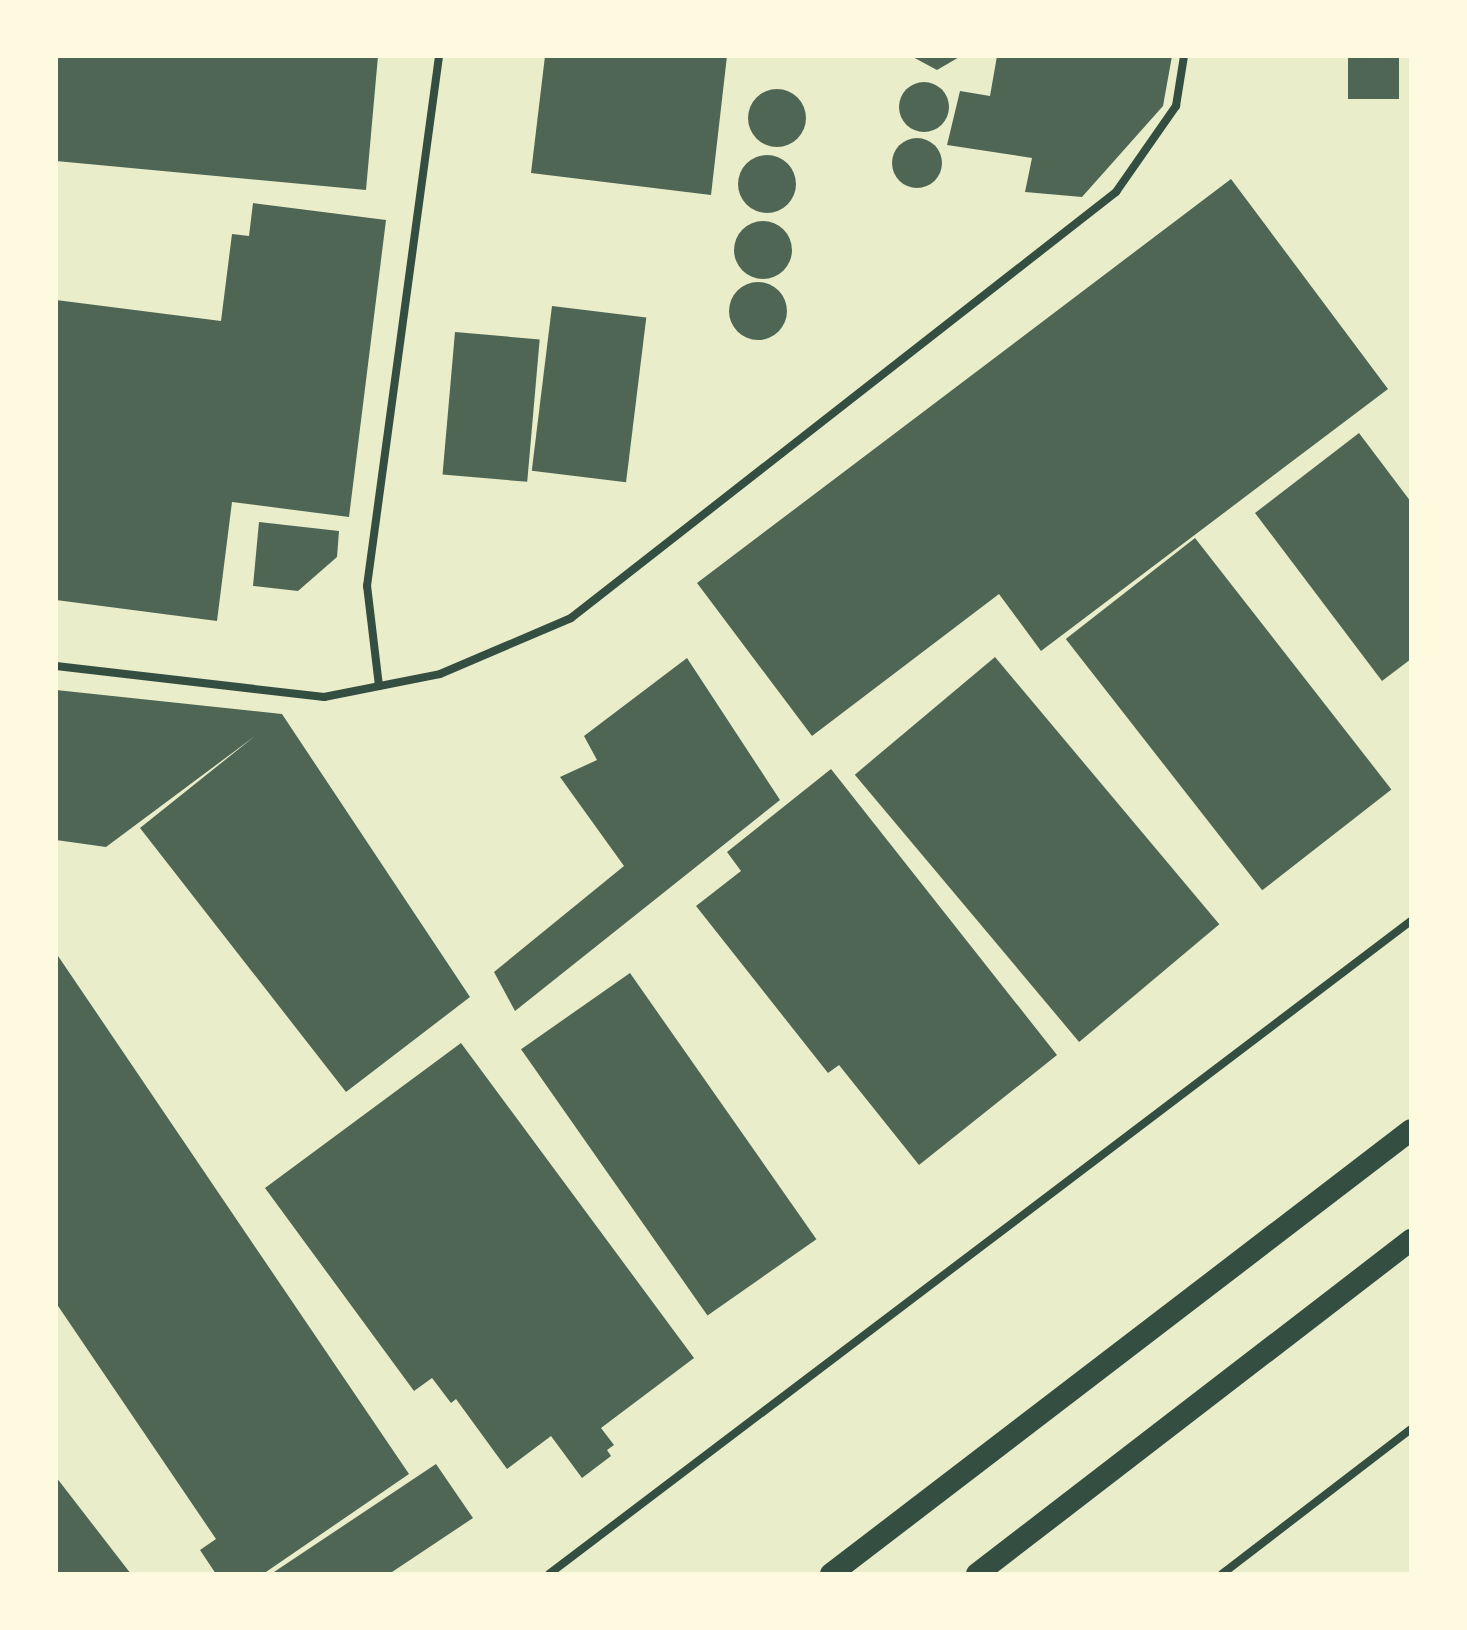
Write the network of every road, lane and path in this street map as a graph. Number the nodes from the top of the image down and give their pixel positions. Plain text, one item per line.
1 (439, 56) edge
2 (1184, 56) edge
3 (56, 666) edge
4 (379, 686) junction
5 (1411, 921) edge
6 (1411, 1130) edge
7 (1411, 1240) edge
8 (1411, 1429) edge
9 (549, 1574) edge
10 (831, 1574) edge
11 (977, 1574) edge
12 (1222, 1574) edge

1 - 4 street
2 - 4 street
3 - 4 street
5 - 9 street
6 - 10 highway
7 - 11 highway
8 - 12 street

